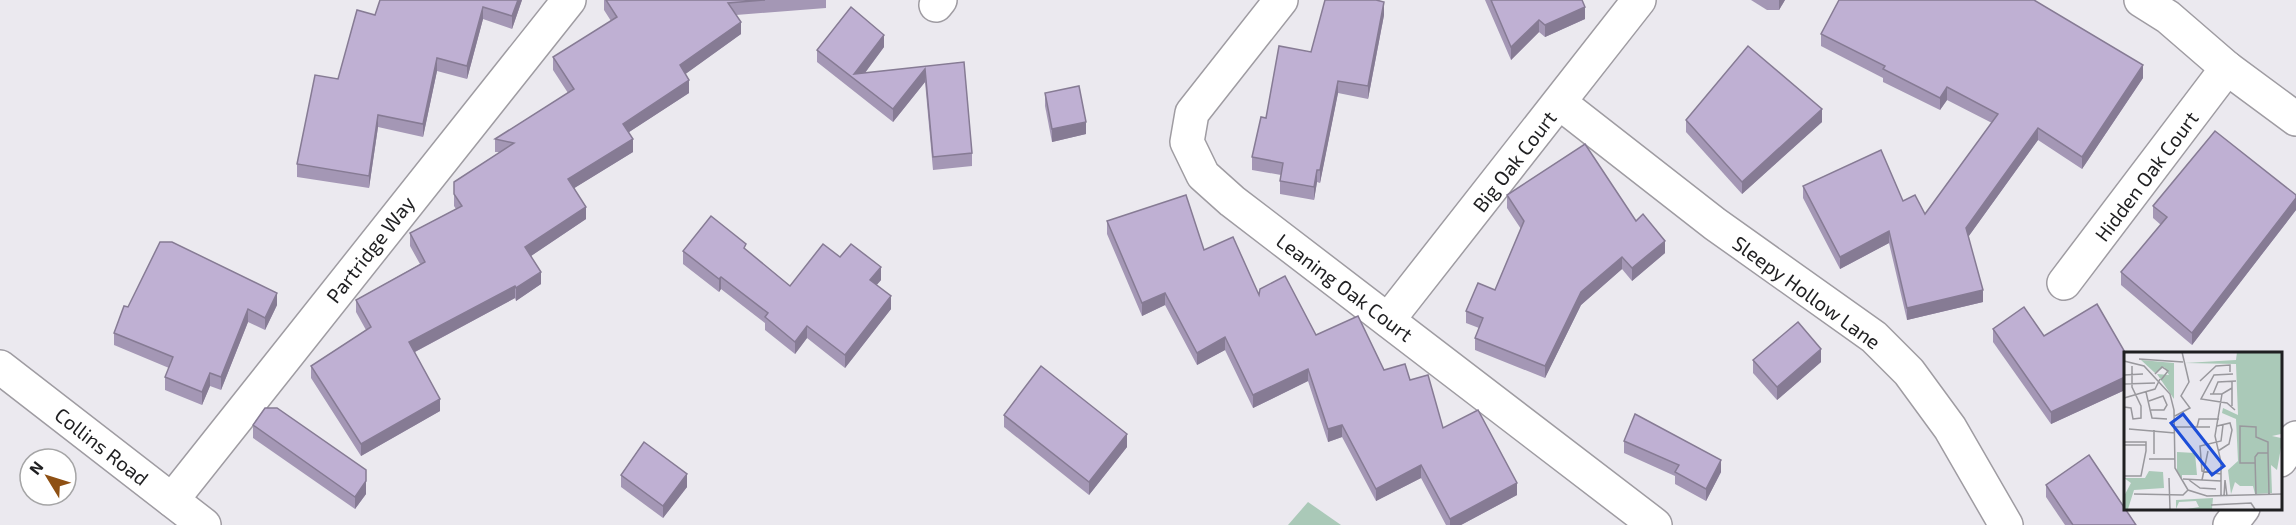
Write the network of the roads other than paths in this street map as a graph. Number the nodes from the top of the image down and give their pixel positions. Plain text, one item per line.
1 (569, 0) edge
2 (1281, 0) edge
3 (1639, 0) edge
4 (2141, 0) edge
5 (2227, 68) junction
6 (1560, 103) junction
7 (2296, 119) edge
8 (2064, 283) dead end
9 (1388, 320) junction
10 (0, 368) edge
11 (2296, 438) edge
12 (2281, 459) edge
13 (172, 500) junction
14 (2241, 510) edge
15 (204, 525) edge
16 (1655, 525) edge
17 (2006, 525) edge
18 (2230, 525) edge

1 - 13 street, Partridge Way
2 - 9 street, Leaning Oak Court
3 - 6 street, Big Oak Court
4 - 5 street
5 - 7 street
5 - 8 street, Hidden Oak Court
6 - 9 street, Big Oak Court
6 - 17 street, Sleepy Hollow Lane
9 - 16 street, Leaning Oak Court
10 - 13 street, Collins Road
11 - 12 street
13 - 15 street, Collins Road
14 - 18 street

